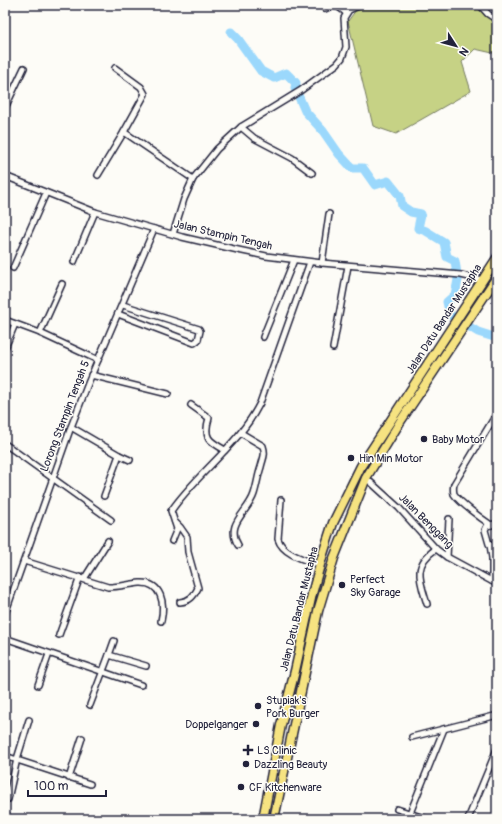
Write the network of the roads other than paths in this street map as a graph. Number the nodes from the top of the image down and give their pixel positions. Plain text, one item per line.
1 (361, 5) edge
2 (480, 5) edge
3 (325, 9) dead end
4 (346, 14) junction
5 (497, 20) edge
6 (24, 68) dead end
7 (115, 68) dead end
8 (5, 108) edge
9 (241, 127) junction
10 (124, 132) junction
11 (312, 173) dead end
12 (98, 175) dead end
13 (5, 176) edge
14 (193, 179) junction
15 (46, 193) junction
16 (95, 212) junction
17 (329, 214) dead end
18 (154, 229) junction
19 (173, 234) junction
20 (497, 258) edge
21 (294, 260) junction
22 (74, 262) dead end
23 (310, 262) junction
24 (322, 263) junction
25 (348, 266) junction
26 (14, 268) dead end
27 (497, 277) edge
28 (482, 280) junction
29 (62, 284) dead end
30 (497, 288) edge
31 (483, 298) junction
32 (122, 305) junction
33 (118, 314) junction
34 (5, 320) edge
35 (15, 324) junction
36 (40, 334) junction
37 (263, 337) dead end
38 (5, 348) edge
39 (333, 348) dead end
40 (98, 360) junction
41 (91, 375) junction
42 (168, 394) dead end
43 (191, 405) dead end
44 (497, 414) edge
45 (71, 427) junction
46 (241, 433) junction
47 (5, 444) edge
48 (225, 450) junction
49 (119, 455) junction
50 (130, 460) dead end
51 (366, 478) junction
52 (52, 479) junction
53 (104, 496) dead end
54 (281, 500) dead end
55 (479, 518) junction
56 (449, 519) dead end
57 (111, 520) dead end
58 (173, 520) junction
59 (495, 525) edge
60 (485, 530) junction
61 (172, 541) dead end
62 (108, 542) dead end
63 (238, 545) dead end
64 (494, 545) edge
65 (436, 549) junction
66 (447, 557) junction
67 (24, 561) junction
68 (320, 565) junction
69 (82, 578) junction
70 (492, 581) junction
71 (497, 584) edge
72 (180, 602) dead end
73 (427, 604) dead end
74 (5, 614) edge
75 (161, 620) dead end
76 (59, 635) dead end
77 (5, 638) edge
78 (114, 641) dead end
79 (49, 654) junction
80 (109, 655) junction
81 (146, 666) dead end
82 (102, 672) junction
83 (38, 685) dead end
84 (140, 685) dead end
85 (90, 705) dead end
86 (497, 717) edge
87 (28, 720) dead end
88 (444, 729) junction
89 (412, 737) dead end
90 (82, 738) dead end
91 (497, 749) edge
92 (5, 756) edge
93 (17, 759) junction
94 (69, 778) junction
95 (90, 784) dead end
96 (8, 799) dead end
97 (397, 809) dead end
98 (410, 813) junction
99 (263, 819) edge
100 (274, 819) edge
101 (427, 819) edge
102 (468, 819) edge

1 - 4 street
2 - 5 street
3 - 4 street
4 - 9 street
6 - 8 street
7 - 10 street
9 - 11 street
9 - 14 street
10 - 12 street
10 - 14 street
13 - 15 street, Jalan Stampin Tengah
14 - 19 street
15 - 16 street, Jalan Stampin Tengah
15 - 26 street
16 - 18 street, Jalan Stampin Tengah
16 - 22 street
17 - 24 street
18 - 19 street, Jalan Stampin Tengah
18 - 32 street, Lorong Stampin Tengah 5
19 - 21 street, Jalan Stampin Tengah
20 - 28 highway, Jalan Datu Bandar Mustapha
21 - 23 street, Jalan Stampin Tengah
21 - 37 street
23 - 24 street, Jalan Stampin Tengah
23 - 46 street
24 - 25 street, Jalan Stampin Tengah
25 - 28 street, Jalan Stampin Tengah
25 - 39 street
27 - 31 highway, Jalan Datu Bandar Mustapha
28 - 68 highway, Jalan Datu Bandar Mustapha
29 - 36 street
30 - 31 highway
31 - 51 highway, Jalan Datu Bandar Mustapha
32 - 33 street, Lorong Stampin Tengah 5
32 - 33 street
33 - 40 street, Lorong Stampin Tengah 5
34 - 35 street
35 - 36 street
35 - 38 street
36 - 40 street
40 - 41 street, Lorong Stampin Tengah 5
41 - 42 street
41 - 45 street, Lorong Stampin Tengah 5
43 - 48 street
44 - 55 street
45 - 49 street
45 - 52 street, Lorong Stampin Tengah 5
46 - 48 street
46 - 63 street
47 - 52 street
48 - 58 street
49 - 50 street
49 - 53 street
51 - 65 street, Jalan Benggang
51 - 100 highway, Jalan Datu Bandar Mustapha
52 - 57 street
52 - 67 street, Lorong Stampin Tengah 5
54 - 68 street
55 - 59 street
55 - 60 street
56 - 66 street
58 - 61 street
58 - 72 street
59 - 60 street
60 - 64 street
62 - 69 street
64 - 70 street
65 - 66 street, Jalan Benggang
65 - 73 street
66 - 70 street, Jalan Benggang
67 - 69 street
67 - 74 street, Lorong Stampin Tengah 5
68 - 99 highway, Jalan Datu Bandar Mustapha
69 - 75 street
69 - 76 street
70 - 71 street, Jalan Benggang
77 - 79 street
78 - 80 street
79 - 82 street
79 - 83 street
80 - 81 street
80 - 82 street
82 - 84 street
82 - 85 street
86 - 88 street
87 - 93 street
88 - 89 street
88 - 98 street
90 - 94 street
91 - 102 street
92 - 93 street
93 - 94 street
93 - 96 street
94 - 95 street
97 - 98 street
98 - 101 street

